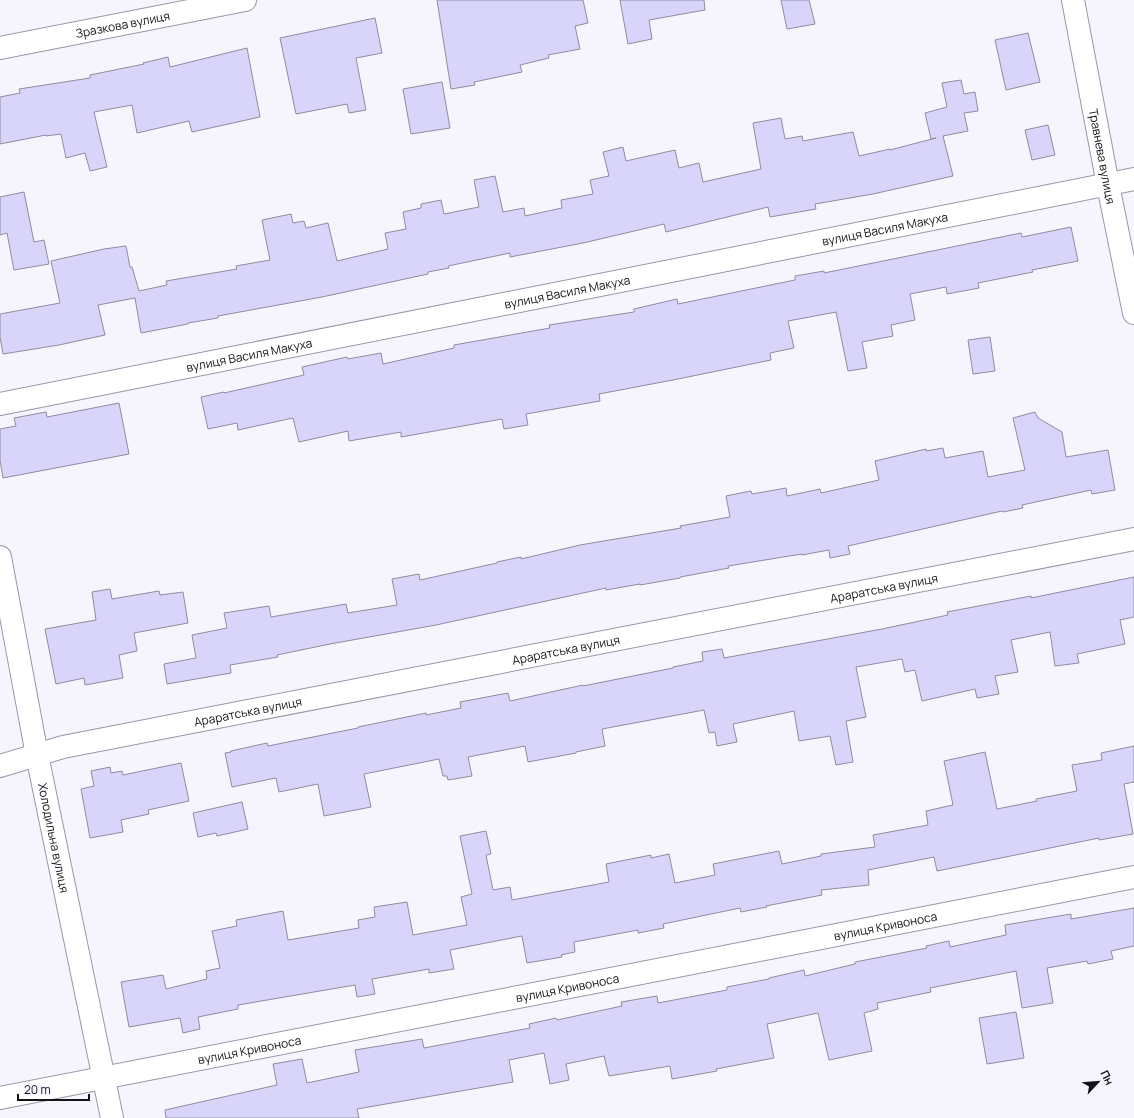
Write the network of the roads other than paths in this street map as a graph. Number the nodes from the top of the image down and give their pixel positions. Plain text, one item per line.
1 (244, 0) edge
2 (1073, 0) edge
3 (0, 48) edge
4 (1134, 179) edge
5 (1108, 185) junction
6 (1134, 313) edge
7 (0, 404) edge
8 (1134, 539) edge
9 (0, 557) edge
10 (37, 755) junction
11 (0, 766) edge
12 (1134, 877) edge
13 (104, 1078) junction
14 (0, 1098) edge
15 (112, 1118) edge

1 - 3 street, Зразкова вулиця
2 - 5 street, Травнева вулиця
4 - 5 street, вулиця Василя Макуха
5 - 6 street, Травнева вулиця
5 - 7 street, вулиця Василя Макуха
8 - 10 street, Араратська вулиця
9 - 10 street, Холодильна вулиця
10 - 11 street, Араратська вулиця
10 - 13 street, Холодильна вулиця
12 - 13 street, вулиця Кривоноса
13 - 14 street, вулиця Кривоноса
13 - 15 street, Холодильна вулиця

